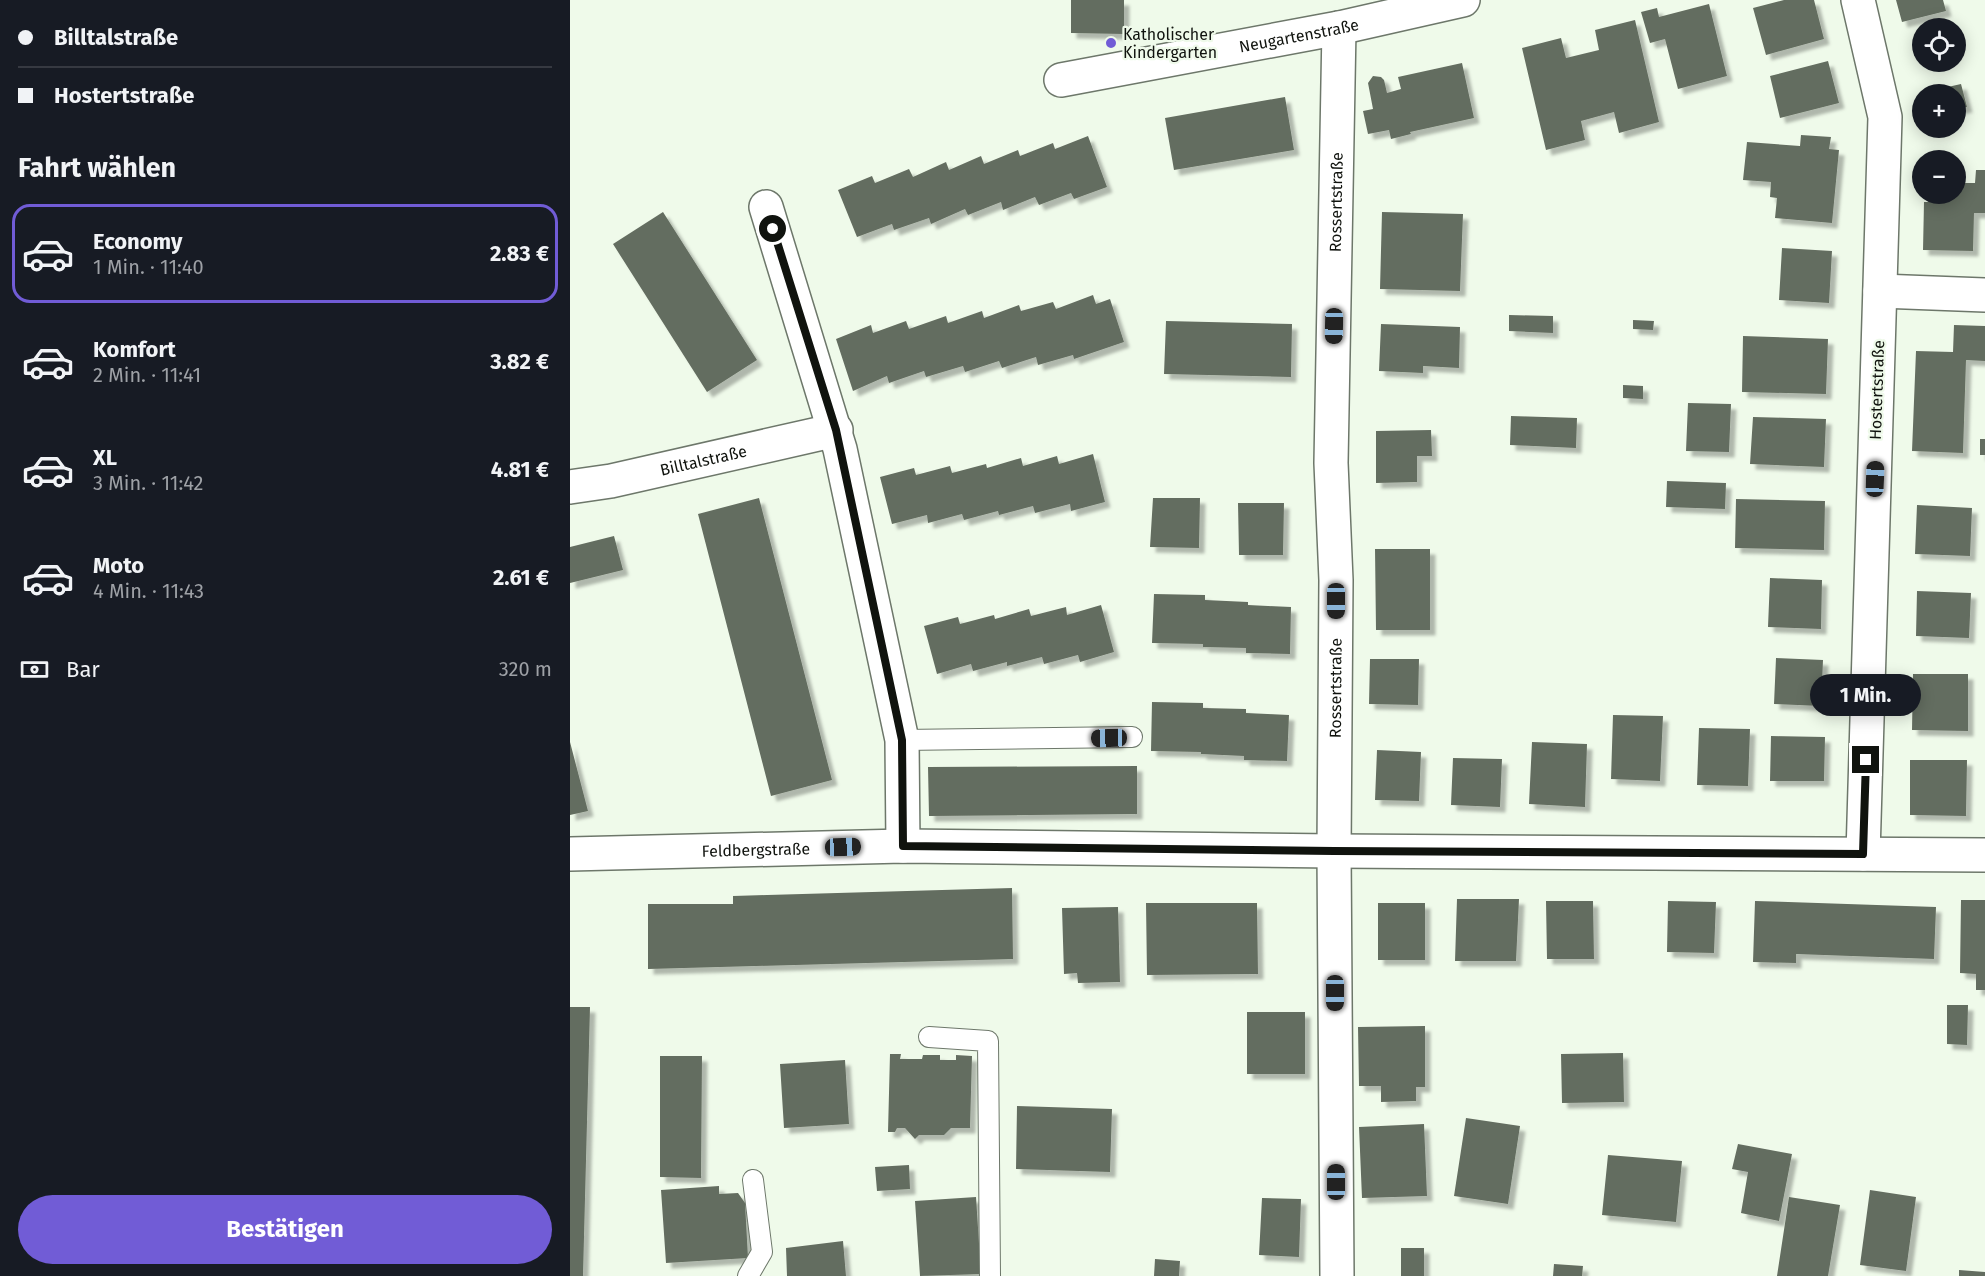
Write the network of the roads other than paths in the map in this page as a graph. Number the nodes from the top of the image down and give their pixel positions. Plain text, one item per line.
1 (1463, 0) edge
2 (1858, 0) edge
3 (1340, 28) junction
4 (1061, 80) dead end
5 (766, 207) dead end
6 (1880, 291) junction
7 (1985, 295) edge
8 (836, 430) junction
9 (570, 487) edge
10 (1132, 738) dead end
11 (902, 740) junction
12 (903, 846) junction
13 (1334, 851) junction
14 (570, 854) edge
15 (1863, 854) junction
16 (1985, 855) edge
17 (929, 1037) dead end
18 (753, 1180) dead end
19 (748, 1276) edge
20 (990, 1276) edge
21 (1337, 1276) edge

1 - 3 street, Neugartenstraße
2 - 6 street, Hostertstraße
3 - 4 street, Neugartenstraße
3 - 13 street, Rossertstraße
5 - 8 street
6 - 7 street
6 - 15 street, Hostertstraße
8 - 9 street, Billtalstraße
8 - 11 street
10 - 11 lane
11 - 12 street
12 - 13 street, Feldbergstraße
12 - 14 street, Feldbergstraße
13 - 15 street, Feldbergstraße
13 - 21 street, Rossertstraße
15 - 16 street, Feldbergstraße
17 - 20 lane
18 - 19 lane

